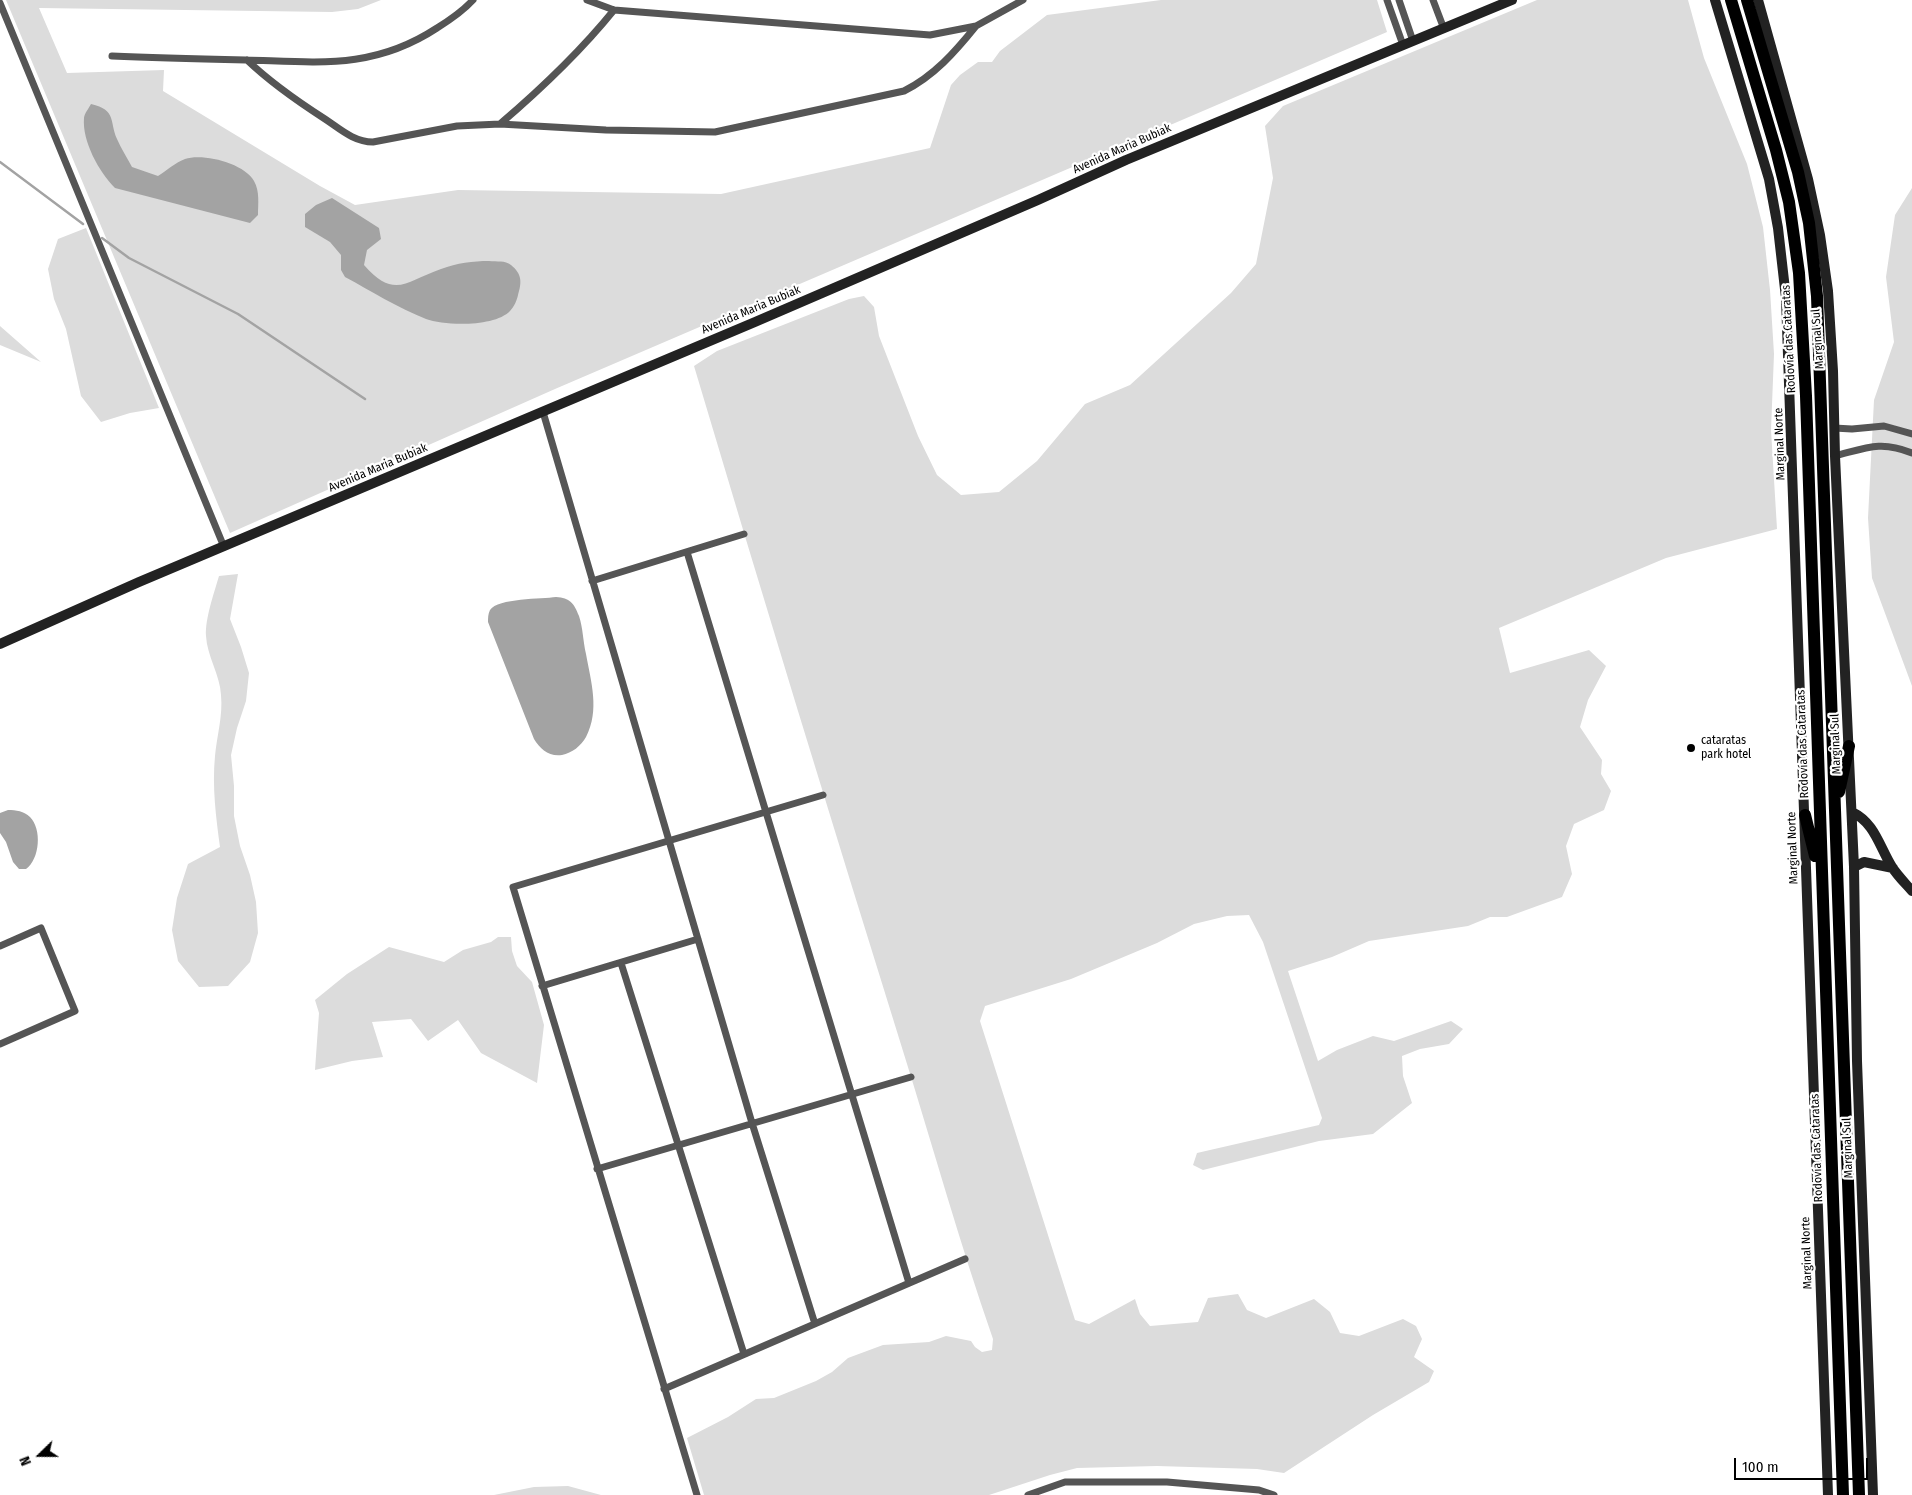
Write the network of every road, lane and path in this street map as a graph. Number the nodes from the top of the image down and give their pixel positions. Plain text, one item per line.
1 (473, 0) edge
2 (587, 0) edge
3 (1023, 0) edge
4 (1387, 0) edge
5 (1399, 0) edge
6 (1433, 0) edge
7 (1512, 0) edge
8 (1715, 0) edge
9 (1731, 0) edge
10 (1747, 0) edge
11 (1758, 0) edge
12 (0, 3) edge
13 (614, 10) junction
14 (976, 26) junction
15 (1444, 29) junction
16 (1408, 43) junction
17 (112, 56) dead end
18 (247, 60) junction
19 (500, 124) junction
20 (1829, 314) junction
21 (1787, 315) junction
22 (1833, 374) junction
23 (1790, 375) junction
24 (543, 412) junction
25 (1834, 428) junction
26 (1912, 434) edge
27 (1912, 454) edge
28 (1835, 456) junction
29 (744, 534) dead end
30 (224, 547) junction
31 (686, 552) junction
32 (592, 581) junction
33 (0, 644) edge
34 (1849, 746) junction
35 (823, 795) dead end
36 (766, 812) junction
37 (1835, 812) junction
38 (1852, 812) junction
39 (1805, 815) junction
40 (669, 841) junction
41 (1854, 866) junction
42 (1892, 868) junction
43 (1822, 880) junction
44 (1912, 891) edge
45 (698, 939) junction
46 (0, 946) edge
47 (621, 963) junction
48 (542, 986) junction
49 (0, 1044) edge
50 (911, 1077) dead end
51 (851, 1094) junction
52 (752, 1123) junction
53 (678, 1145) junction
54 (597, 1168) junction
55 (965, 1259) dead end
56 (909, 1283) junction
57 (815, 1324) junction
58 (744, 1354) junction
59 (664, 1389) junction
60 (697, 1495) edge
61 (1028, 1495) edge
62 (1274, 1495) edge
63 (1828, 1495) edge
64 (1843, 1495) edge
65 (1859, 1495) edge
66 (1873, 1495) edge

1 - 18 street
2 - 13 street
3 - 14 street
4 - 16 street
5 - 16 street
6 - 15 street
7 - 15 street, Avenida Maria Bubiak
8 - 21 street, Marginal Norte
9 - 43 highway, Rodovía das Cataratas
10 - 37 highway
11 - 20 street, Marginal Sul
12 - 30 street
13 - 14 street
13 - 19 street
14 - 19 street
15 - 16 street, Avenida Maria Bubiak
16 - 24 street, Avenida Maria Bubiak
17 - 18 street
18 - 19 street
20 - 21 street
20 - 22 street, Marginal Sul
21 - 23 street, Marginal Norte
22 - 23 street
22 - 25 street, Marginal Sul
23 - 39 street, Marginal Norte
24 - 30 street, Avenida Maria Bubiak
24 - 32 street
25 - 26 street
25 - 28 street, Marginal Sul
27 - 28 street
28 - 34 street, Marginal Sul
29 - 31 street
30 - 33 street, Avenida Maria Bubiak
31 - 32 street
31 - 36 street
32 - 40 street
34 - 37 highway
34 - 38 street, Marginal Sul
35 - 36 street
36 - 40 street
36 - 51 street
37 - 65 highway
38 - 41 street, Marginal Sul
38 - 42 street
39 - 43 highway
39 - 63 street, Marginal Norte
40 - 45 street
40 - 48 street
41 - 42 street
41 - 66 street, Marginal Sul
42 - 44 street
43 - 64 highway, Rodovía das Cataratas
45 - 47 street
45 - 52 street
46 - 49 street
47 - 48 street
47 - 53 street
48 - 54 street
50 - 51 street
51 - 52 street
51 - 56 street
52 - 53 street
52 - 57 street
53 - 54 street
53 - 58 street
54 - 59 street
55 - 56 street
56 - 57 street
57 - 58 street
58 - 59 street
59 - 60 street
61 - 62 street

